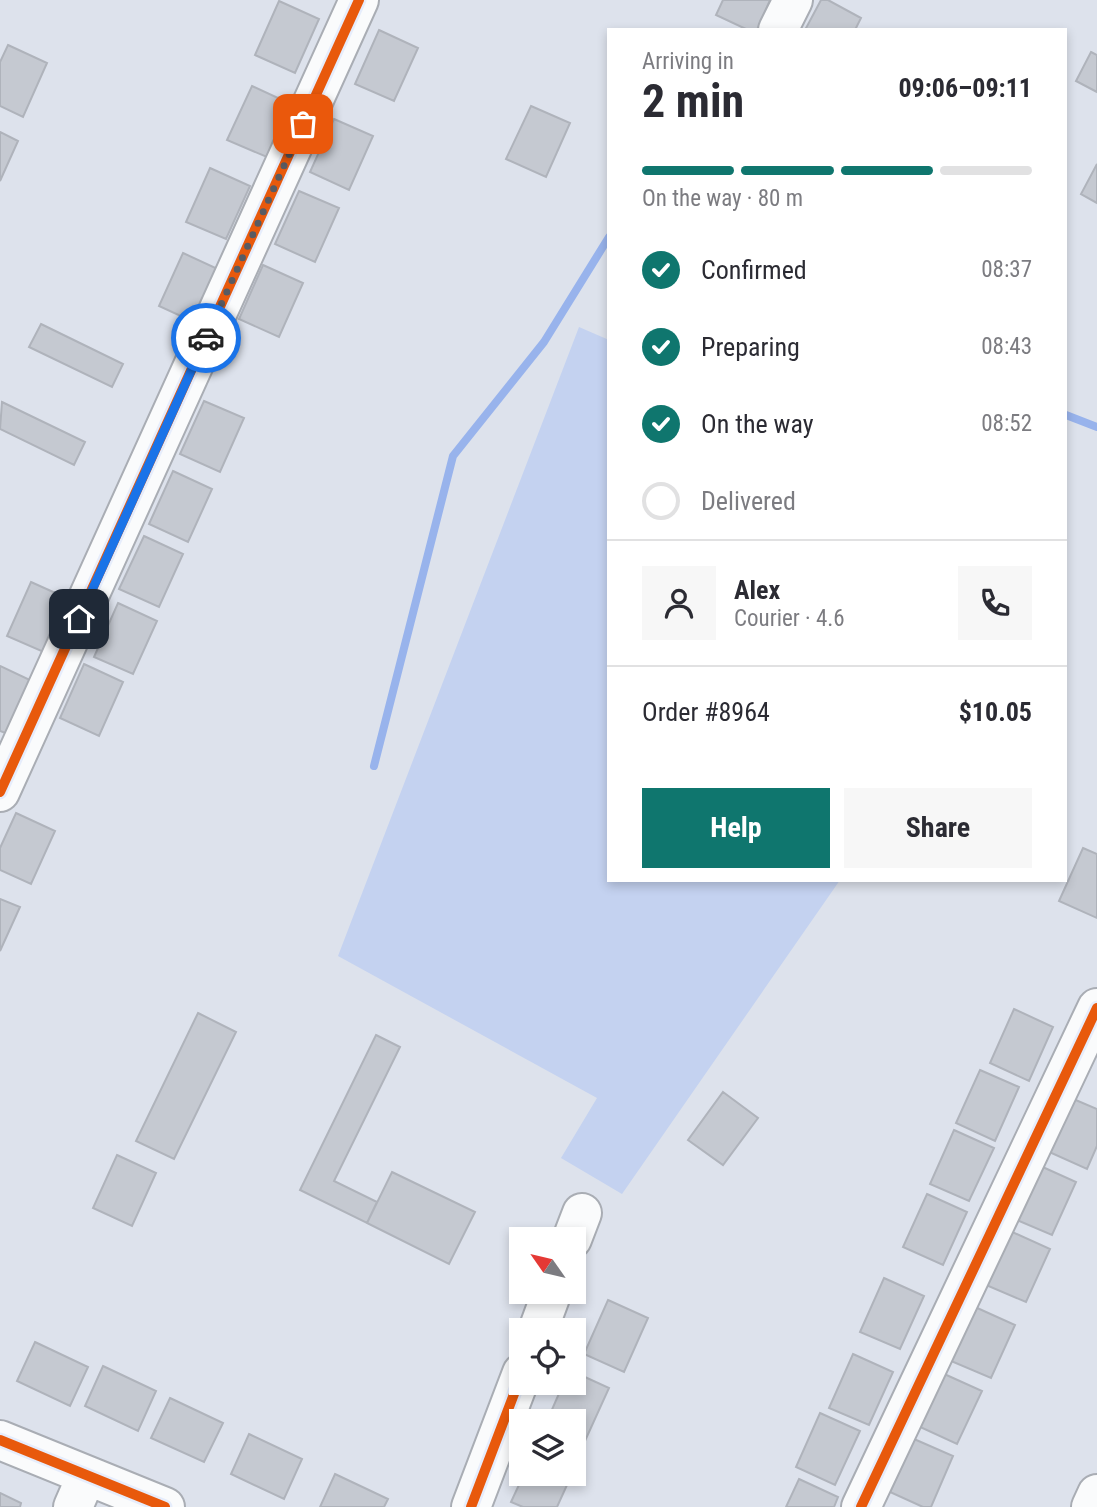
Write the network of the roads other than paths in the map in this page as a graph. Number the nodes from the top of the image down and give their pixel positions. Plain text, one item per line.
1 (359, 0) edge
2 (793, 0) edge
3 (779, 28) edge
4 (0, 792) edge
5 (1097, 1008) edge
6 (514, 1395) edge
7 (0, 1440) edge
8 (79, 1492) edge
9 (1097, 1494) edge
10 (165, 1507) edge
11 (471, 1507) edge
12 (861, 1507) edge
13 (1091, 1507) edge

1 - 4 street
2 - 3 street
5 - 12 street
6 - 11 street
7 - 8 street
8 - 10 street
9 - 13 street

